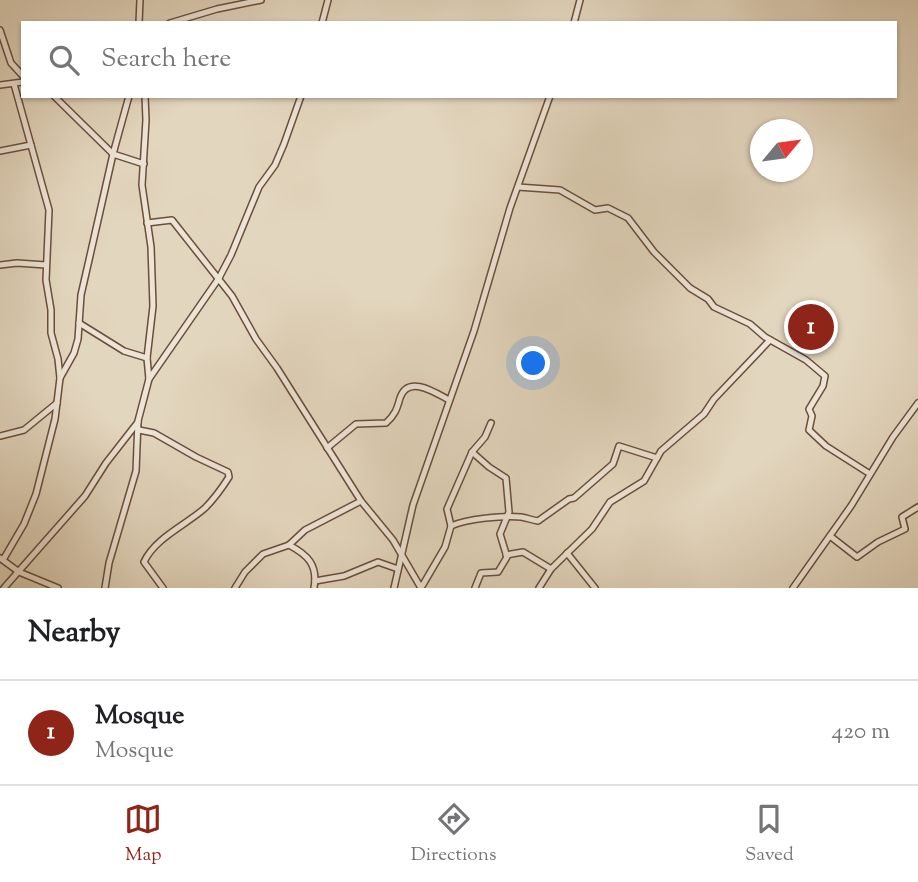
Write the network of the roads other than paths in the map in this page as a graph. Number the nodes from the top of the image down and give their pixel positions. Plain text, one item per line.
1 (140, 0) edge
2 (261, 0) edge
3 (328, 0) edge
4 (580, 0) edge
5 (139, 21) edge
6 (177, 21) edge
7 (323, 21) edge
8 (575, 21) edge
9 (0, 30) edge
10 (21, 74) edge
11 (21, 82) edge
12 (14, 84) junction
13 (0, 85) edge
14 (56, 98) edge
15 (128, 98) edge
16 (145, 98) edge
17 (300, 98) edge
18 (549, 98) edge
19 (31, 145) junction
20 (0, 151) edge
21 (113, 154) junction
22 (144, 163) junction
23 (518, 187) junction
24 (147, 223) junction
25 (0, 265) edge
26 (46, 265) junction
27 (219, 278) junction
28 (79, 323) junction
29 (770, 340) junction
30 (148, 358) junction
31 (60, 378) junction
32 (149, 379) junction
33 (449, 400) junction
34 (58, 403) junction
35 (918, 403) edge
36 (138, 421) junction
37 (491, 422) dead end
38 (139, 430) junction
39 (1, 435) edge
40 (327, 448) junction
41 (472, 452) junction
42 (657, 458) junction
43 (870, 474) junction
44 (361, 501) junction
45 (918, 507) edge
46 (508, 517) junction
47 (452, 526) junction
48 (830, 536) junction
49 (289, 545) junction
50 (401, 552) junction
51 (567, 553) junction
52 (506, 555) junction
53 (814, 558) junction
54 (2, 559) edge
55 (398, 569) junction
56 (551, 569) junction
57 (19, 572) junction
58 (315, 584) edge
59 (5, 588) edge
60 (58, 588) edge
61 (104, 588) edge
62 (163, 588) edge
63 (234, 588) edge
64 (394, 588) edge
65 (421, 588) edge
66 (475, 588) edge
67 (539, 588) edge
68 (595, 588) edge
69 (793, 588) edge
70 (799, 588) edge

1 - 5 street
2 - 6 street
3 - 7 street
4 - 8 street
9 - 10 street
11 - 12 street
12 - 13 street
12 - 19 street
14 - 21 street
15 - 21 street
16 - 22 street
17 - 27 street
18 - 23 street
19 - 20 street
19 - 26 street
21 - 22 street
21 - 28 street
22 - 24 street
23 - 29 street
23 - 33 street
24 - 27 street
24 - 30 street
25 - 26 street
26 - 31 street
27 - 32 street
27 - 40 street
28 - 30 street
28 - 31 street
29 - 42 street
29 - 43 street
30 - 32 street
31 - 34 street
32 - 36 street
33 - 40 street
33 - 50 street
34 - 39 street
34 - 54 street
35 - 43 street
36 - 38 street
36 - 57 street
37 - 41 street
38 - 61 street
38 - 62 street
40 - 44 street
41 - 46 street
41 - 47 street
42 - 46 street
42 - 51 street
43 - 48 street
44 - 49 street
44 - 50 street
45 - 48 street
46 - 47 street
46 - 52 street
47 - 65 street
48 - 53 street
49 - 58 street
49 - 63 street
50 - 55 street
50 - 65 street
51 - 56 street
51 - 68 street
52 - 56 street
52 - 66 street
53 - 69 street
53 - 70 street
54 - 57 street
55 - 58 street
55 - 64 street
56 - 67 street
57 - 59 street
57 - 60 street

